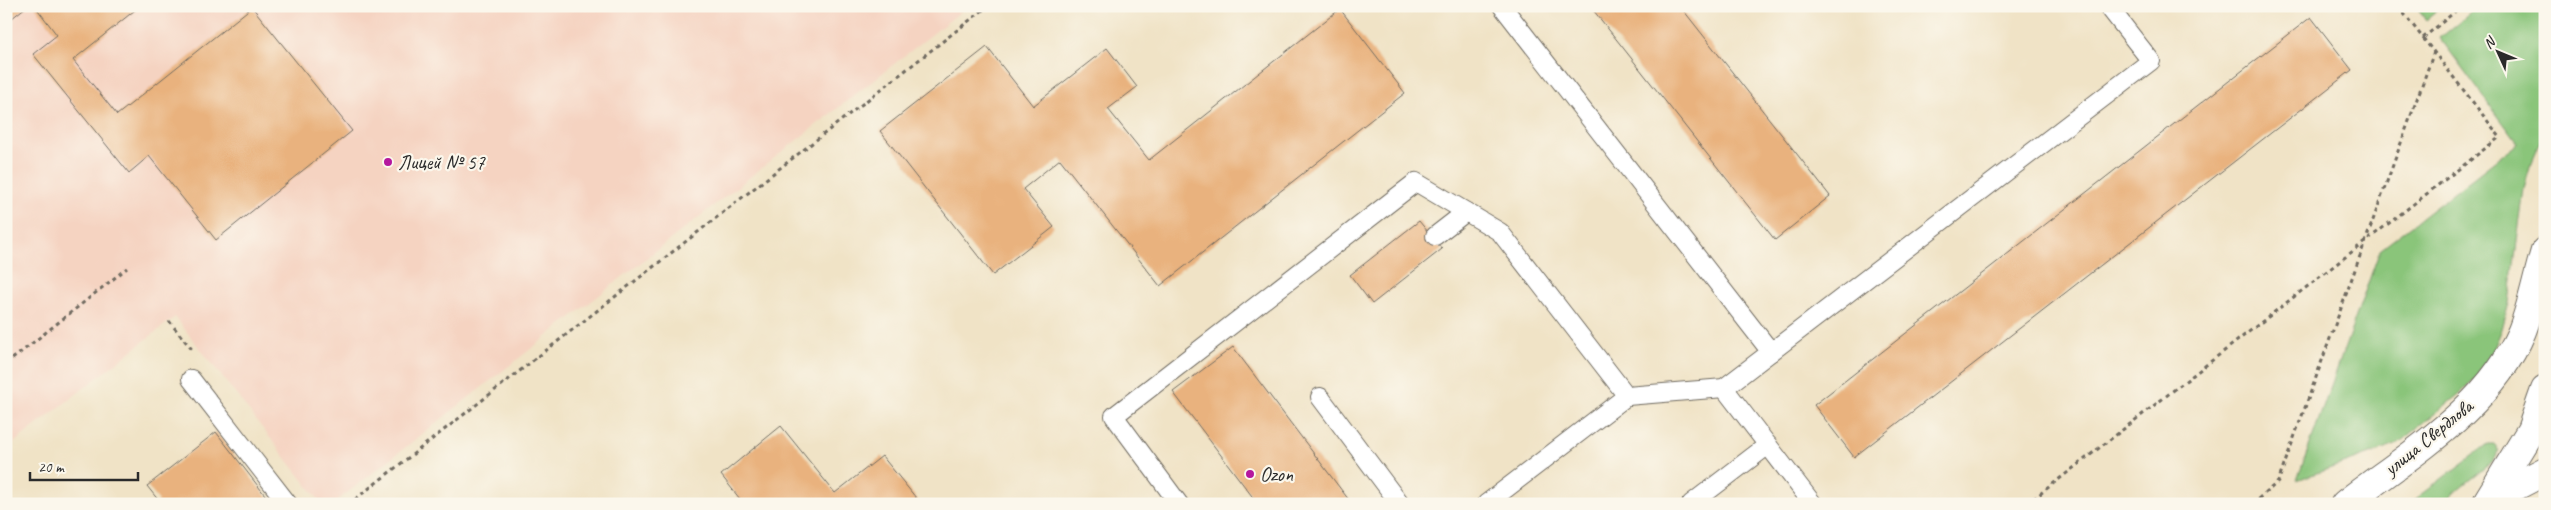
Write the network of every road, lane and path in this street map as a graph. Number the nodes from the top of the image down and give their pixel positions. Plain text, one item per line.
1 (1502, 6) edge
2 (2108, 6) edge
3 (2398, 6) edge
4 (2462, 6) edge
5 (987, 7) edge
6 (2423, 38) junction
7 (2434, 52) junction
8 (1466, 212) junction
9 (1435, 236) dead end
10 (2365, 241) junction
11 (2545, 251) edge
12 (127, 268) dead end
13 (1771, 352) junction
14 (6, 364) edge
15 (191, 379) dead end
16 (1724, 388) junction
17 (2545, 390) edge
18 (1627, 396) junction
19 (1320, 397) dead end
20 (1768, 445) junction
21 (2545, 471) edge
22 (2486, 502) edge
23 (288, 504) edge
24 (348, 504) edge
25 (1179, 504) edge
26 (1400, 504) edge
27 (1486, 504) edge
28 (1692, 504) edge
29 (1813, 504) edge
30 (2027, 504) edge
31 (2252, 504) edge
32 (2344, 504) edge

1 - 13 lane
2 - 13 lane
3 - 6 path
4 - 6 path
5 - 24 path
6 - 7 path
7 - 10 path
7 - 10 path
8 - 9 lane
8 - 18 lane
8 - 25 lane
10 - 30 path
10 - 31 path
11 - 32 main road, улица Свердлова
12 - 14 path
13 - 16 lane
15 - 23 lane
16 - 18 lane
16 - 20 lane
17 - 22 main road
18 - 27 lane
19 - 26 lane
20 - 28 lane
20 - 29 lane
21 - 22 main road

